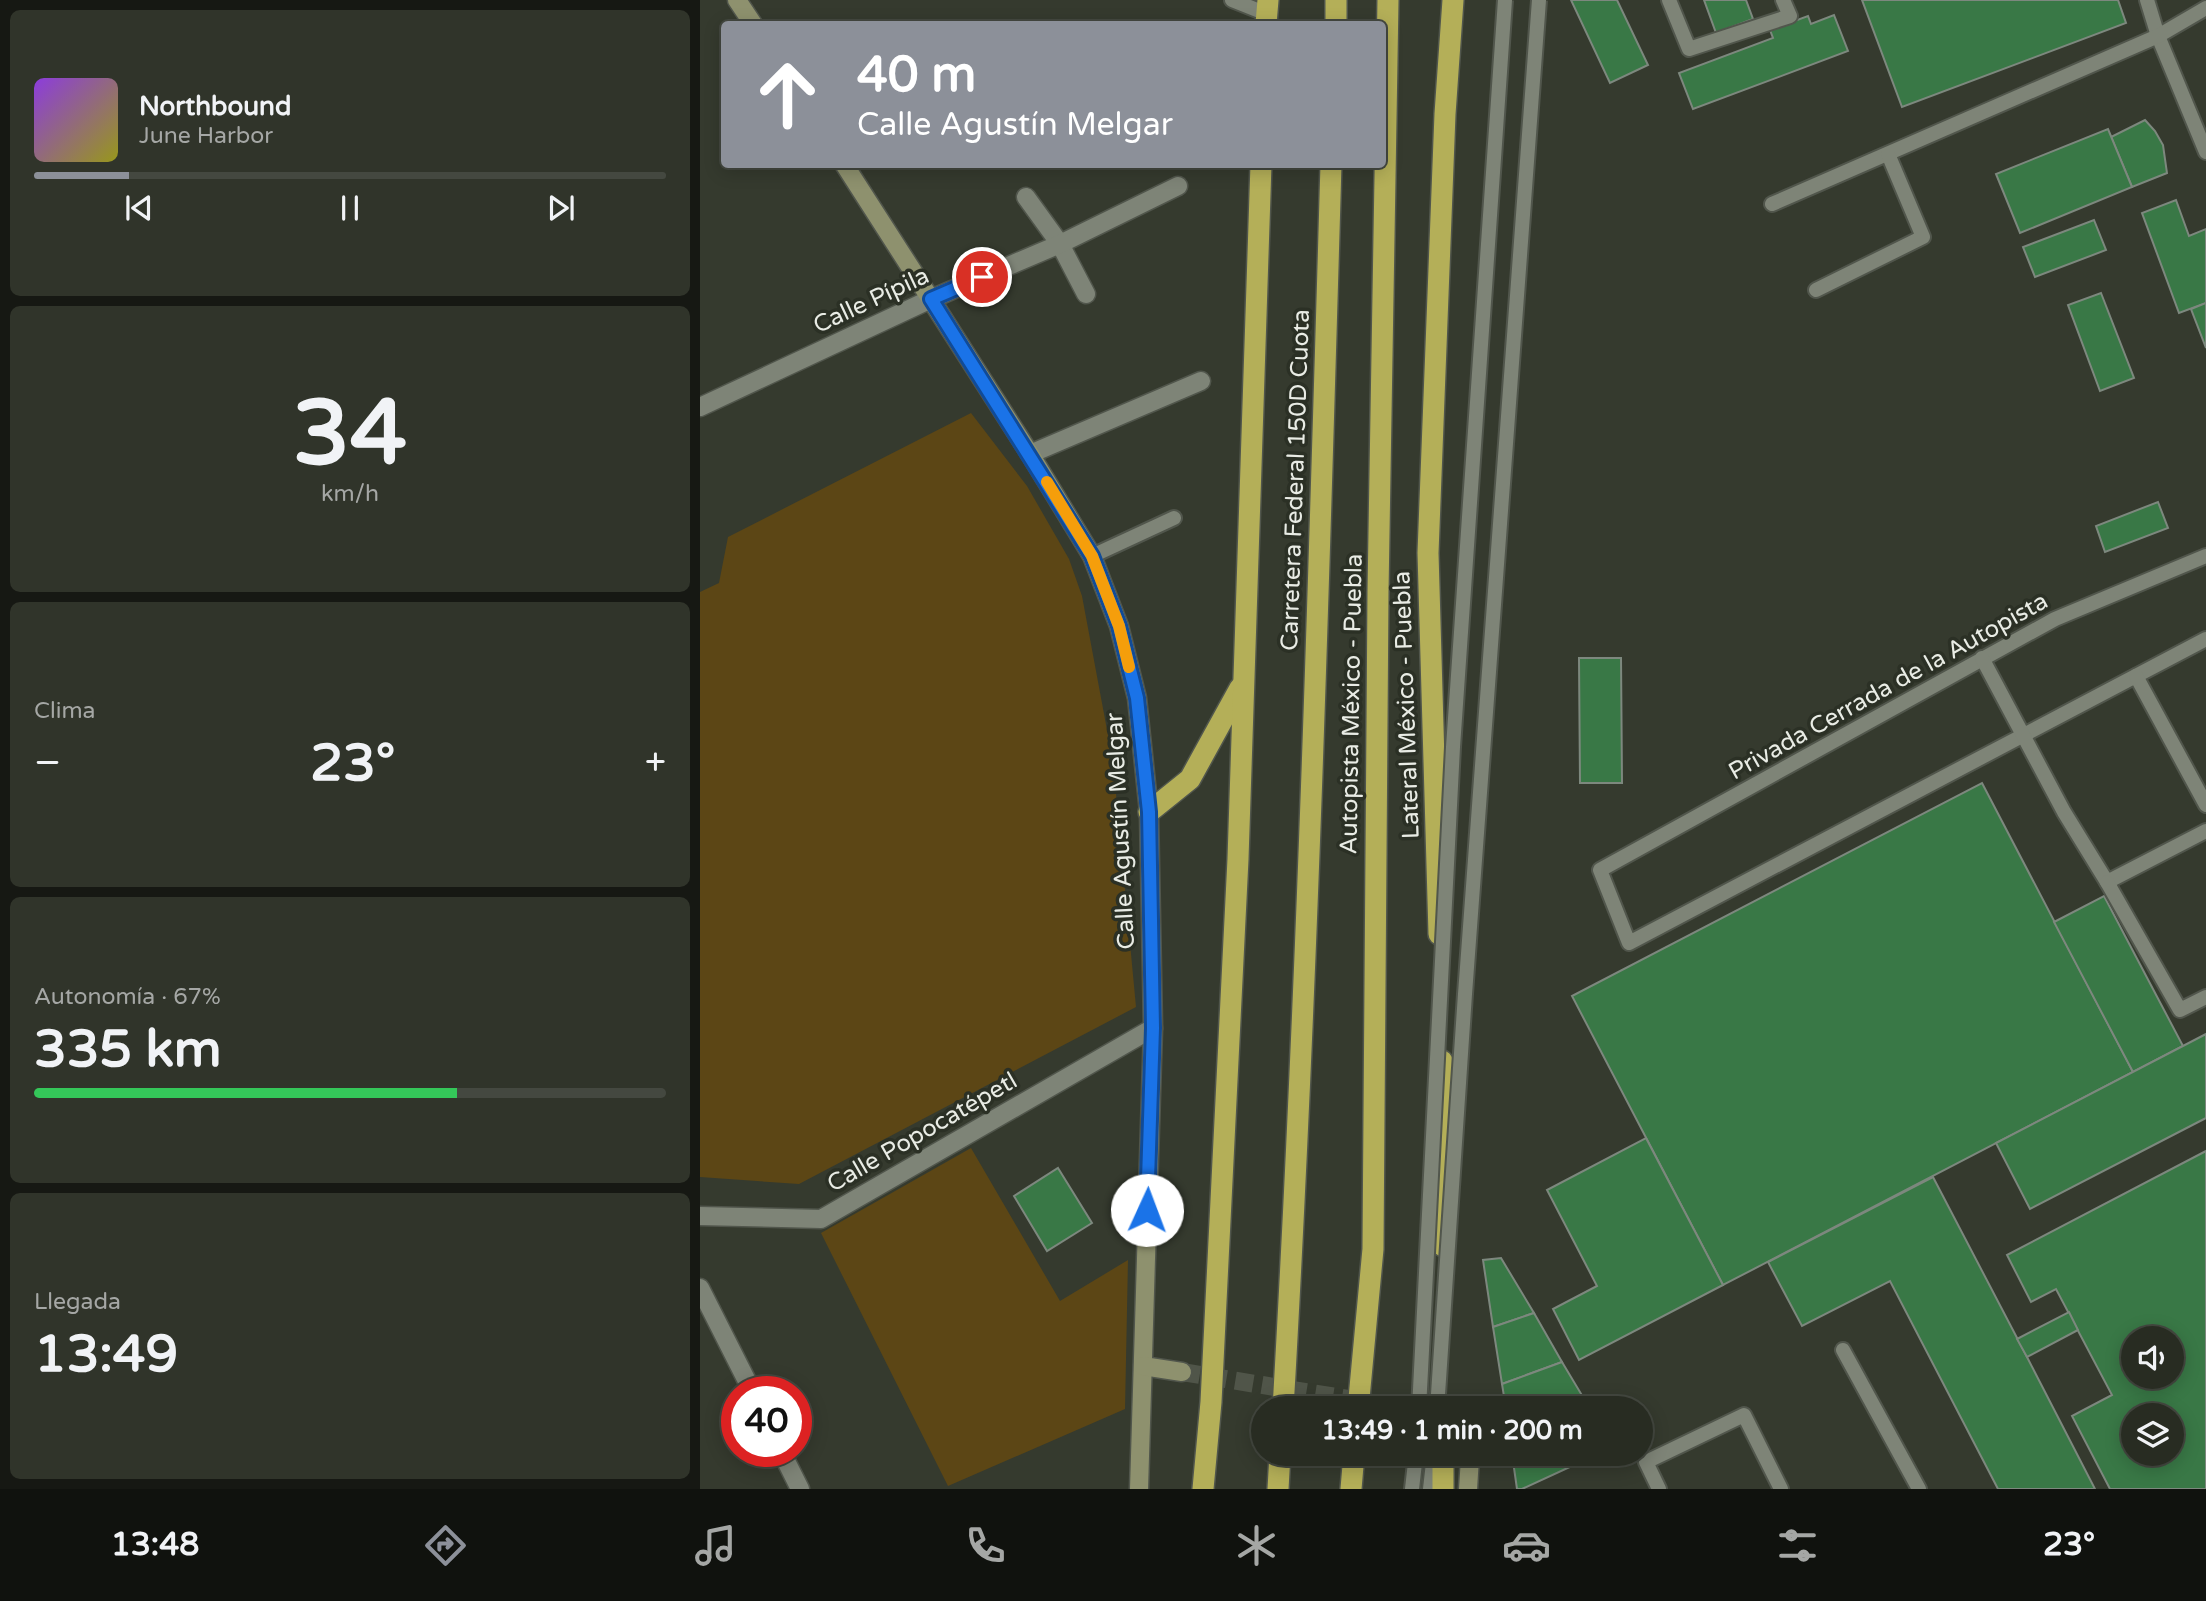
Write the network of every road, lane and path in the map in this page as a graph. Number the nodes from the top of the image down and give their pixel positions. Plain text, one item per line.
1 (737, 0) edge
2 (1232, 0) edge
3 (1336, 0) edge
4 (1388, 0) edge
5 (1453, 0) edge
6 (1505, 0) edge
7 (1539, 0) edge
8 (1669, 0) edge
9 (1783, 0) edge
10 (2147, 0) edge
11 (2206, 8) edge
12 (1267, 13) edge
13 (751, 21) edge
14 (1336, 21) edge
15 (2158, 36) junction
16 (1386, 121) edge
17 (2206, 152) edge
18 (1888, 154) junction
19 (847, 168) edge
20 (1261, 168) edge
21 (1331, 168) edge
22 (1385, 168) edge
23 (1178, 186) dead end
24 (1026, 197) dead end
25 (1772, 204) dead end
26 (1060, 244) junction
27 (1816, 290) dead end
28 (1086, 295) dead end
29 (931, 299) junction
30 (1201, 381) dead end
31 (700, 407) edge
32 (1030, 454) junction
33 (1174, 518) dead end
34 (1092, 556) junction
35 (2206, 556) edge
36 (2206, 639) edge
37 (1982, 658) junction
38 (2136, 676) junction
39 (1243, 684) junction
40 (2023, 736) junction
41 (1312, 796) joint
42 (2206, 805) edge
43 (1149, 812) junction
44 (2206, 831) edge
45 (2107, 881) junction
46 (2206, 997) edge
47 (1153, 1028) junction
48 (700, 1216) edge
49 (700, 1288) edge
50 (1843, 1350) dead end
51 (1143, 1366) junction
52 (1182, 1372) tunnel mouth
53 (744, 1376) edge
54 (1284, 1396) edge
55 (1359, 1396) edge
56 (1420, 1396) edge
57 (1438, 1396) edge
58 (1443, 1396) edge
59 (1279, 1466) edge
60 (1353, 1466) edge
61 (1415, 1466) edge
62 (1433, 1466) edge
63 (1443, 1466) edge
64 (1470, 1466) edge
65 (789, 1467) edge
66 (800, 1489) edge
67 (1139, 1489) edge
68 (1203, 1489) edge
69 (1278, 1489) edge
70 (1351, 1489) edge
71 (1412, 1489) edge
72 (1430, 1489) edge
73 (1443, 1489) edge
74 (1468, 1489) edge
75 (1659, 1489) edge
76 (1781, 1489) edge
77 (1919, 1489) edge

1 - 13 street
2 - 12 lane
3 - 14 highway
4 - 16 highway, Autopista México - Puebla
5 - 58 highway, Lateral México - Puebla
6 - 56 lane, bridge
7 - 57 lane, bridge
8 - 9 lane
10 - 15 lane
11 - 15 lane
15 - 17 lane
15 - 18 lane
18 - 25 lane
18 - 27 lane
19 - 29 street, Calle Agustín Melgar
20 - 39 highway
21 - 41 highway, Carretera Federal 150D Cuota
22 - 55 highway, Autopista México - Puebla
23 - 26 street, Calle Pípila
24 - 26 street
26 - 28 street
26 - 29 street, Calle Pípila
29 - 31 street, Calle Pípila
29 - 32 street, Calle Agustín Melgar
30 - 32 street
32 - 34 street, Calle Agustín Melgar
33 - 34 lane
34 - 43 street, Calle Agustín Melgar
35 - 37 lane, Privada Cerrada de la Autopista
36 - 38 lane
37 - 40 lane
37 - 40 lane, Privada Cerrada de la Autopista
38 - 40 lane
38 - 42 lane
39 - 43 highway
39 - 68 highway
40 - 45 lane
41 - 54 highway, Autopista México - Puebla
43 - 47 street, Calle Agustín Melgar
44 - 45 lane
45 - 46 lane
47 - 48 street, Calle Popocatépetl
47 - 51 street, Calle Agustín Melgar
49 - 53 street
50 - 77 lane
51 - 52 street
51 - 67 street, Calle Agustín Melgar
59 - 69 highway
60 - 70 highway
61 - 71 lane
62 - 72 lane
63 - 73 highway
64 - 74 street
65 - 66 street
75 - 76 lane

